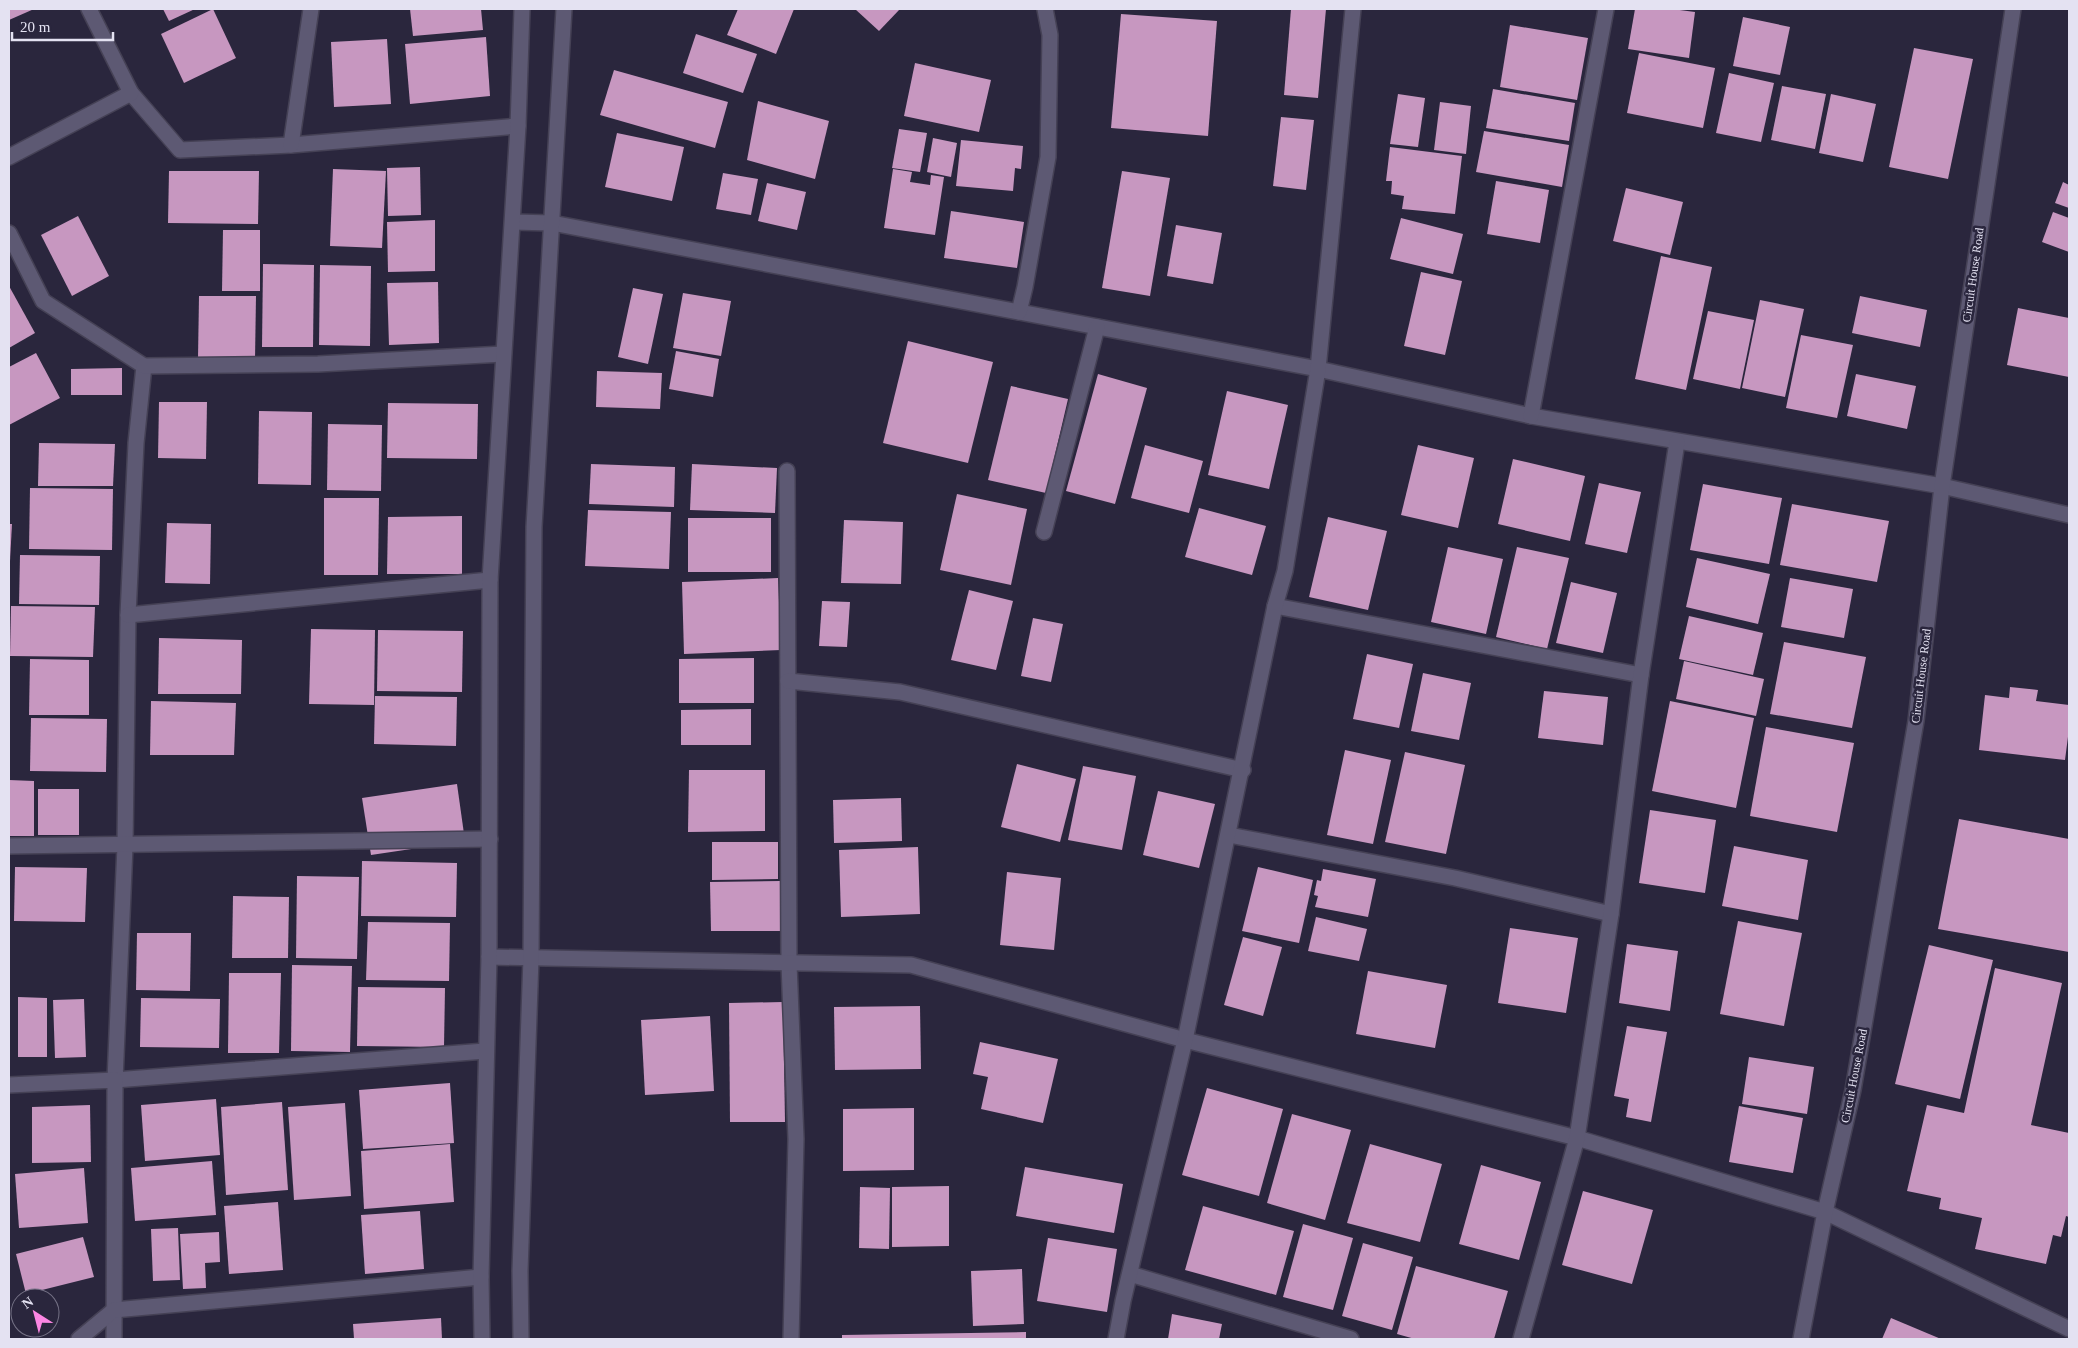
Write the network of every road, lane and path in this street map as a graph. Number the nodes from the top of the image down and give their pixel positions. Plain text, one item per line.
1 (89, 9) edge
2 (311, 9) edge
3 (522, 9) edge
4 (564, 9) edge
5 (1045, 9) edge
6 (1353, 9) edge
7 (1606, 9) edge
8 (2013, 9) edge
9 (130, 94) junction
10 (518, 126) junction
11 (291, 145) junction
12 (9, 158) edge
13 (513, 222) junction
14 (552, 223) junction
15 (9, 233) edge
16 (1019, 312) junction
17 (1097, 327) junction
18 (503, 354) junction
19 (144, 366) junction
20 (1318, 369) junction
21 (1531, 416) junction
22 (1677, 442) junction
23 (787, 471) dead end
24 (1942, 486) junction
25 (2069, 515) edge
26 (1044, 532) dead end
27 (490, 580) junction
28 (1275, 606) junction
29 (128, 615) junction
30 (1642, 675) junction
31 (788, 682) junction
32 (1242, 770) junction
33 (1228, 835) junction
34 (490, 839) junction
35 (9, 846) edge
36 (125, 846) junction
37 (1611, 914) junction
38 (489, 957) junction
39 (531, 958) junction
40 (789, 964) junction
41 (1185, 1040) junction
42 (485, 1051) junction
43 (115, 1080) junction
44 (9, 1085) edge
45 (1577, 1138) junction
46 (1825, 1212) junction
47 (1130, 1274) junction
48 (481, 1277) junction
49 (114, 1310) junction
50 (2069, 1329) edge
51 (79, 1339) edge
52 (114, 1339) edge
53 (482, 1339) edge
54 (521, 1339) edge
55 (791, 1339) edge
56 (1116, 1339) edge
57 (1351, 1339) edge
58 (1521, 1339) edge
59 (1801, 1339) edge

1 - 9 street
2 - 11 street
3 - 10 street
4 - 14 street
5 - 16 street
6 - 20 street
7 - 21 street
8 - 24 street, Circuit House Road
9 - 11 street
9 - 12 street
10 - 11 street
10 - 13 street
13 - 14 street
13 - 18 street
14 - 16 street
14 - 39 street
15 - 19 street
16 - 17 street
17 - 20 street
17 - 26 street
18 - 19 street
18 - 27 street
19 - 29 street
20 - 21 street
20 - 28 street
21 - 22 street
22 - 24 street
22 - 30 street
23 - 31 street
24 - 25 street
24 - 46 street, Circuit House Road
27 - 29 street
27 - 34 street
28 - 30 street
28 - 32 street
29 - 36 street
30 - 37 street
31 - 32 street
31 - 40 street
32 - 33 street
33 - 37 street
33 - 41 street
34 - 36 street
34 - 38 street
35 - 36 street
36 - 43 street
37 - 45 street
38 - 39 street
38 - 42 street
39 - 40 street
39 - 54 street
40 - 41 street
40 - 55 street
41 - 45 street
41 - 47 street
42 - 43 street
42 - 48 street
43 - 44 street
43 - 49 street
45 - 46 street
45 - 58 street
46 - 50 street
46 - 59 street, Circuit House Road
47 - 56 street
47 - 57 street
48 - 49 street
48 - 53 street
49 - 51 street
49 - 52 street

